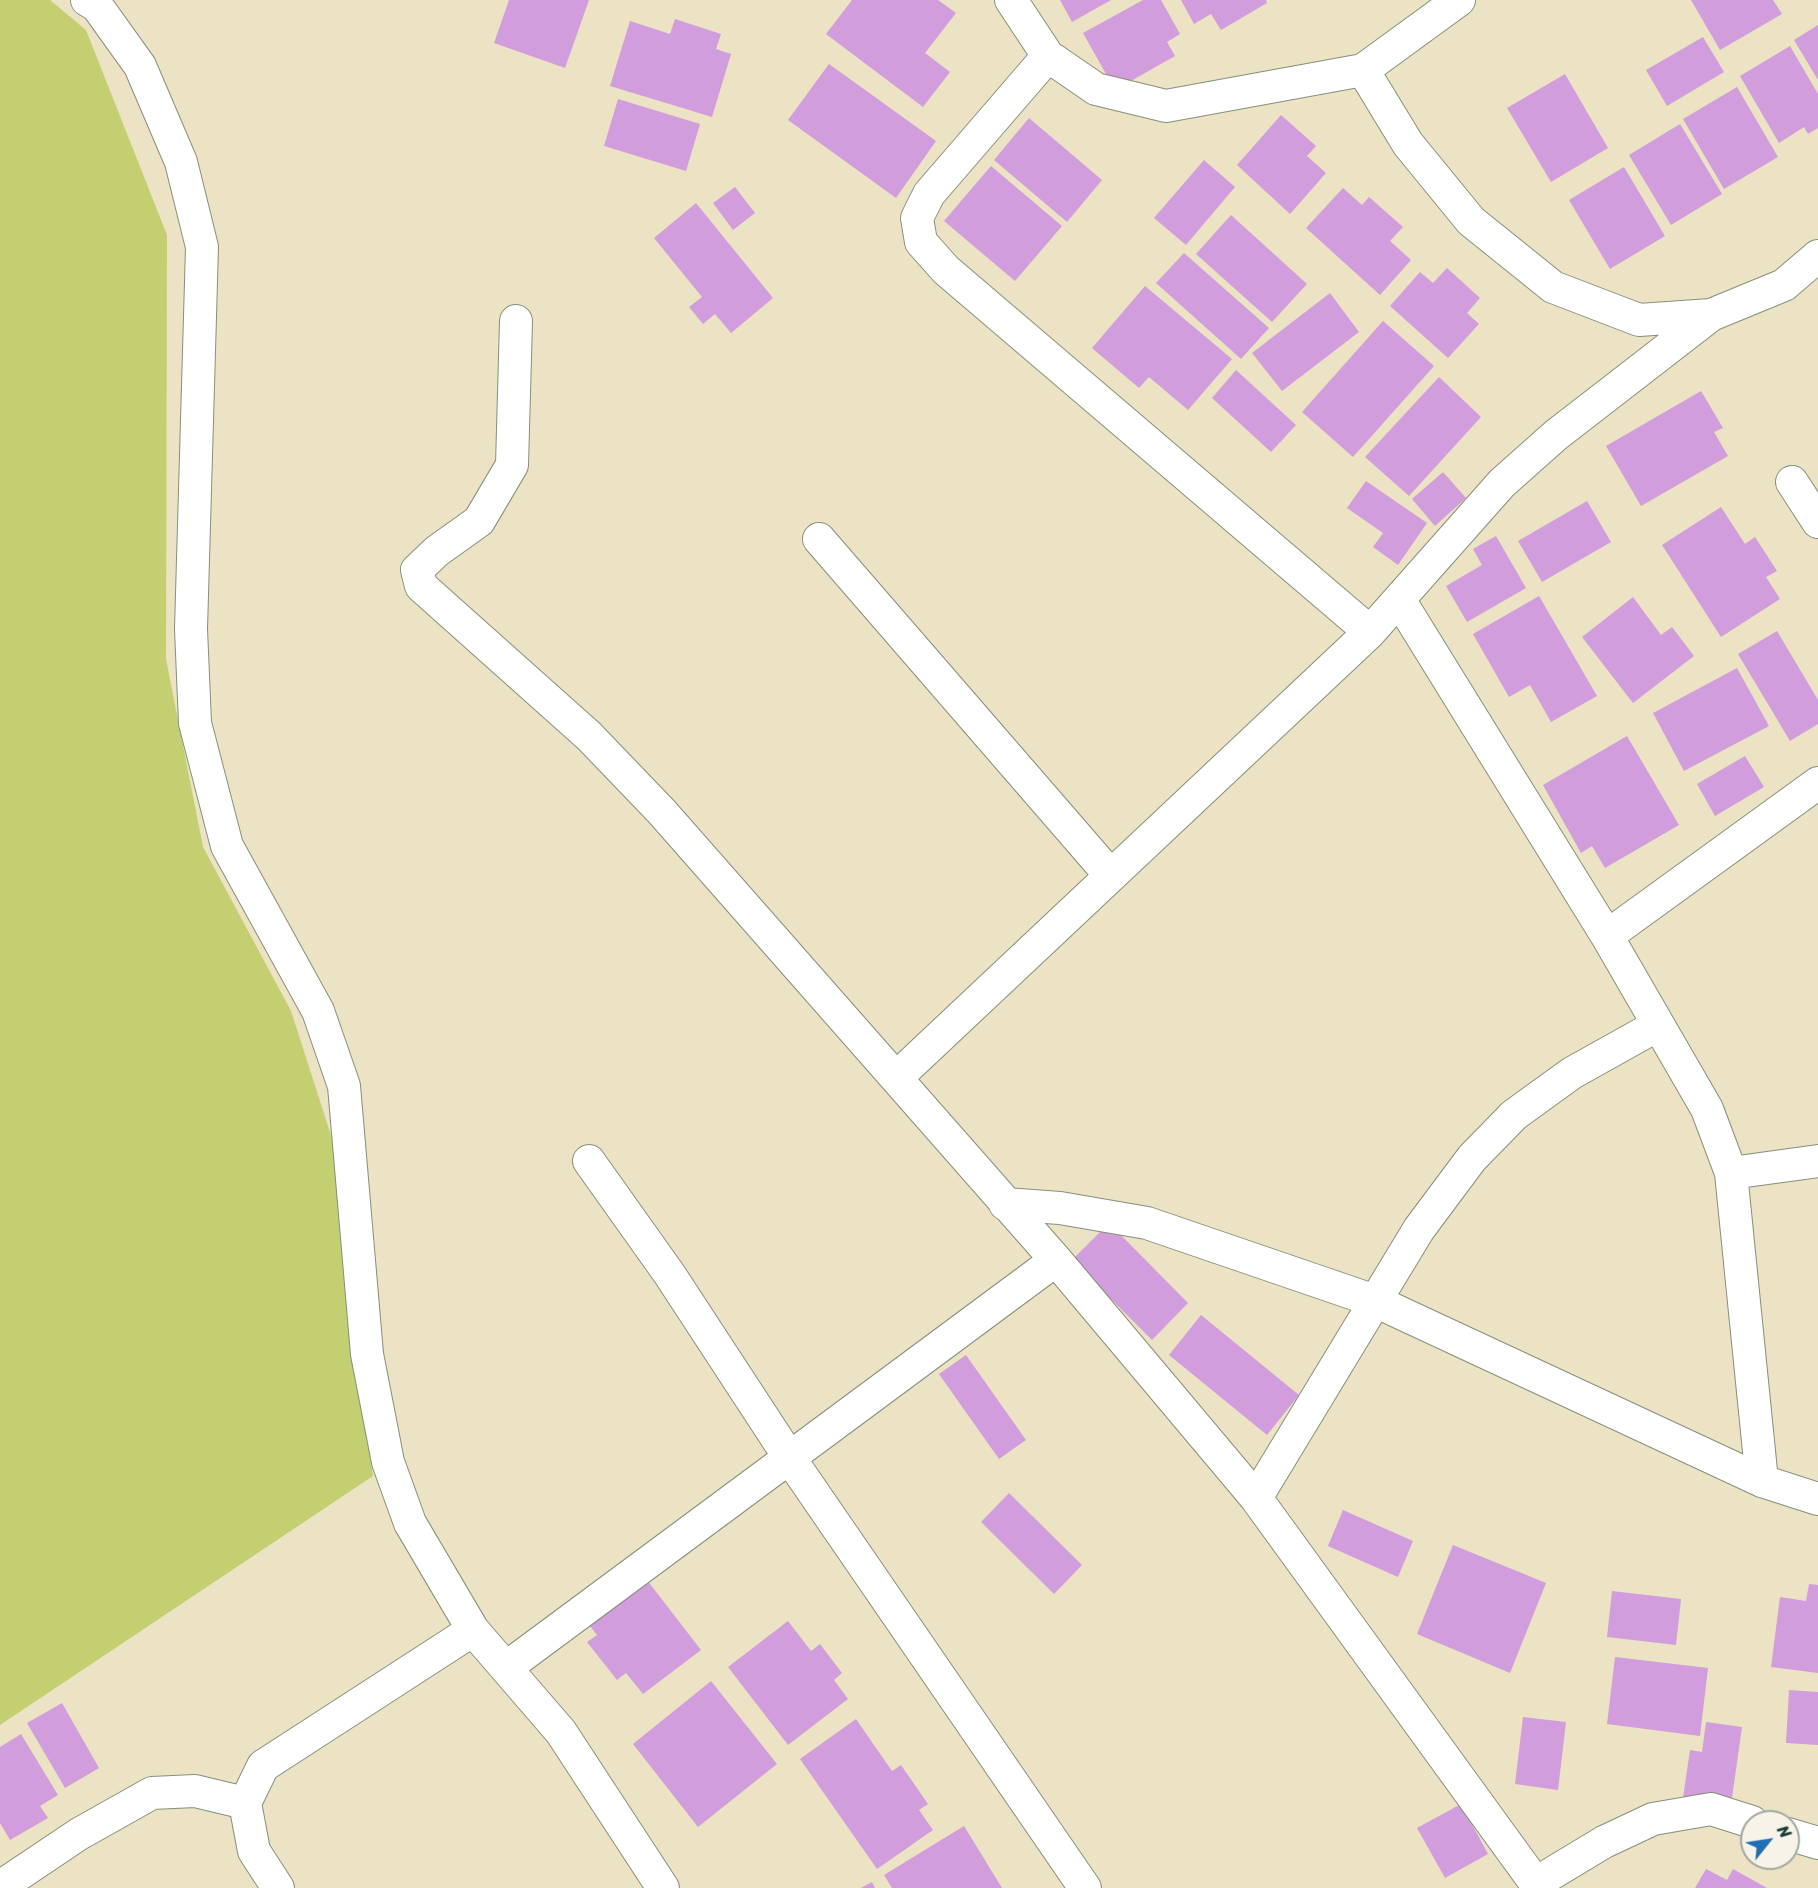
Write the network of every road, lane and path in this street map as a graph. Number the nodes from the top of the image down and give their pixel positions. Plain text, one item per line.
1 (87, 0) edge
2 (1011, 0) edge
3 (1459, 0) edge
4 (1048, 56) junction
5 (1363, 70) junction
6 (1818, 256) edge
7 (1711, 315) junction
8 (516, 321) dead end
9 (1792, 482) dead end
10 (1818, 522) edge
11 (819, 539) dead end
12 (1400, 601) junction
13 (1370, 632) junction
14 (1818, 783) edge
15 (1111, 876) junction
16 (1607, 936) junction
17 (1658, 1025) junction
18 (896, 1078) junction
19 (589, 1161) dead end
20 (1818, 1161) edge
21 (1731, 1173) junction
22 (1005, 1204) junction
23 (1056, 1260) junction
24 (1375, 1301) junction
25 (789, 1457) junction
26 (1762, 1481) junction
27 (1256, 1498) junction
28 (1818, 1498) edge
29 (473, 1630) junction
30 (507, 1667) junction
31 (245, 1803) junction
32 (1740, 1818) edge
33 (1800, 1838) edge
34 (1818, 1843) edge
35 (1537, 1886) edge
36 (0, 1887) edge
37 (278, 1888) edge
38 (663, 1888) edge
39 (1085, 1888) edge

1 - 29 street
2 - 4 street
3 - 5 street
4 - 5 street
4 - 13 street
5 - 7 street
6 - 7 street
7 - 12 street
8 - 18 street
9 - 10 street
11 - 15 street
12 - 13 street
12 - 16 street
13 - 15 street
14 - 16 street
15 - 18 street
16 - 17 street
17 - 21 street
17 - 24 street
18 - 22 street
19 - 25 street
20 - 21 street
21 - 26 street
22 - 23 street
22 - 24 street
23 - 25 street
23 - 27 street
24 - 26 street
24 - 27 street
25 - 30 street
25 - 39 street
26 - 28 street
27 - 35 street
29 - 30 street
29 - 31 street
30 - 38 street
31 - 36 street
31 - 37 street
32 - 35 street
33 - 34 street

